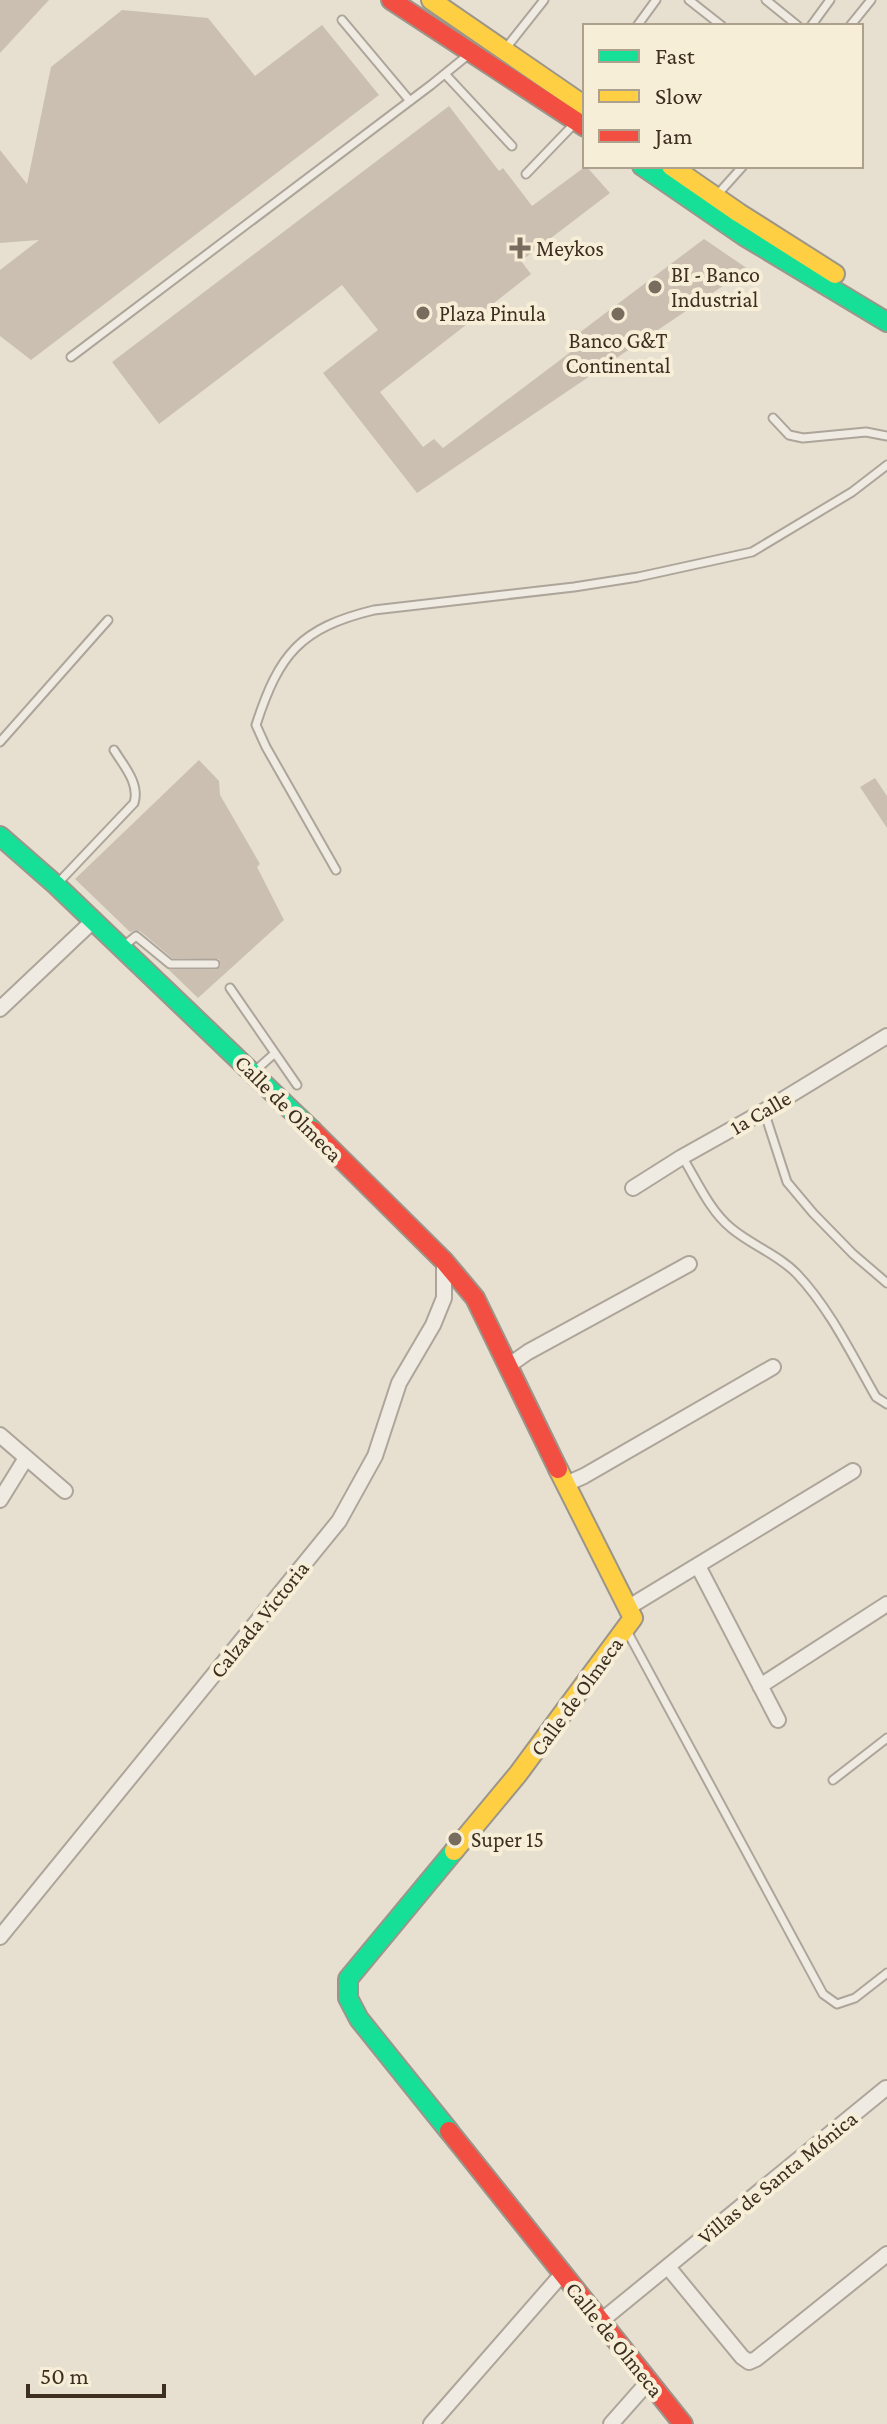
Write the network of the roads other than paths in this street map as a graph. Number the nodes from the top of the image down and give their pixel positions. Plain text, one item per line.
1 (391, 0) edge
2 (431, 0) edge
3 (544, 0) edge
4 (656, 0) edge
5 (689, 0) edge
6 (766, 0) edge
7 (830, 0) edge
8 (871, 0) edge
9 (342, 20) dead end
10 (638, 24) edge
11 (719, 24) edge
12 (796, 24) edge
13 (812, 24) edge
14 (852, 24) edge
15 (505, 49) junction
16 (472, 52) junction
17 (445, 74) junction
18 (410, 101) junction
19 (583, 111) edge
20 (512, 146) dead end
21 (645, 168) edge
22 (674, 168) edge
23 (741, 168) edge
24 (526, 174) dead end
25 (715, 197) junction
26 (887, 306) edge
27 (887, 322) edge
28 (71, 357) dead end
29 (773, 418) dead end
30 (887, 436) edge
31 (887, 465) edge
32 (108, 620) dead end
33 (0, 742) edge
34 (114, 750) dead end
35 (0, 836) edge
36 (336, 870) dead end
37 (56, 885) junction
38 (94, 920) junction
39 (122, 947) junction
40 (215, 964) dead end
41 (230, 988) dead end
42 (0, 1009) edge
43 (887, 1036) edge
44 (275, 1053) junction
45 (254, 1073) junction
46 (297, 1085) dead end
47 (764, 1111) junction
48 (682, 1157) junction
49 (633, 1188) dead end
50 (444, 1261) junction
51 (689, 1264) dead end
52 (887, 1283) edge
53 (508, 1366) junction
54 (773, 1367) dead end
55 (887, 1404) edge
56 (0, 1435) edge
57 (26, 1458) junction
58 (853, 1471) dead end
59 (566, 1484) junction
60 (65, 1491) dead end
61 (0, 1500) edge
62 (698, 1566) junction
63 (887, 1604) edge
64 (629, 1607) junction
65 (626, 1628) junction
66 (760, 1686) junction
67 (778, 1720) dead end
68 (887, 1738) edge
69 (833, 1780) dead end
70 (0, 1937) edge
71 (887, 1973) edge
72 (886, 2088) edge
73 (887, 2254) edge
74 (668, 2267) junction
75 (563, 2273) junction
76 (601, 2321) junction
77 (649, 2381) junction
78 (431, 2424) edge
79 (611, 2424) edge
80 (683, 2424) edge

1 - 16 street
2 - 15 street
3 - 15 lane
4 - 10 lane
5 - 11 lane
6 - 12 lane
7 - 13 lane
8 - 14 lane
9 - 18 lane
15 - 19 street
16 - 17 lane
16 - 19 street
17 - 18 lane
17 - 20 lane
18 - 28 lane
19 - 24 lane
21 - 27 street
22 - 25 street
23 - 25 lane
25 - 26 street
29 - 30 lane
31 - 36 lane
32 - 33 lane
34 - 37 lane
35 - 37 street, Calle de Olmeca
37 - 38 street, Calle de Olmeca
38 - 39 street, Calle de Olmeca
38 - 42 street
39 - 40 lane
39 - 45 street, Calle de Olmeca
41 - 44 lane
43 - 47 street, 1a Calle
44 - 45 lane
44 - 46 lane
45 - 50 street, Calle de Olmeca
47 - 48 street, 1a Calle
47 - 52 lane
48 - 49 street, 1a Calle
48 - 55 lane
50 - 53 street, Calle de Olmeca
50 - 70 street, Calzada Victoria
51 - 53 street
53 - 59 street, Calle de Olmeca
54 - 59 street
56 - 57 street
57 - 60 street
57 - 61 street
58 - 62 street
59 - 64 street, Calle de Olmeca
62 - 64 street
62 - 66 street
63 - 66 street
64 - 65 street, Calle de Olmeca
65 - 71 lane
65 - 75 street, Calle de Olmeca
66 - 67 street
68 - 69 lane
72 - 74 street, Villas de Santa Mónica
73 - 74 street
74 - 76 street, Villas de Santa Mónica
75 - 76 street, Calle de Olmeca
75 - 78 street
76 - 77 street, Calle de Olmeca
77 - 79 street
77 - 80 street, Calle de Olmeca

